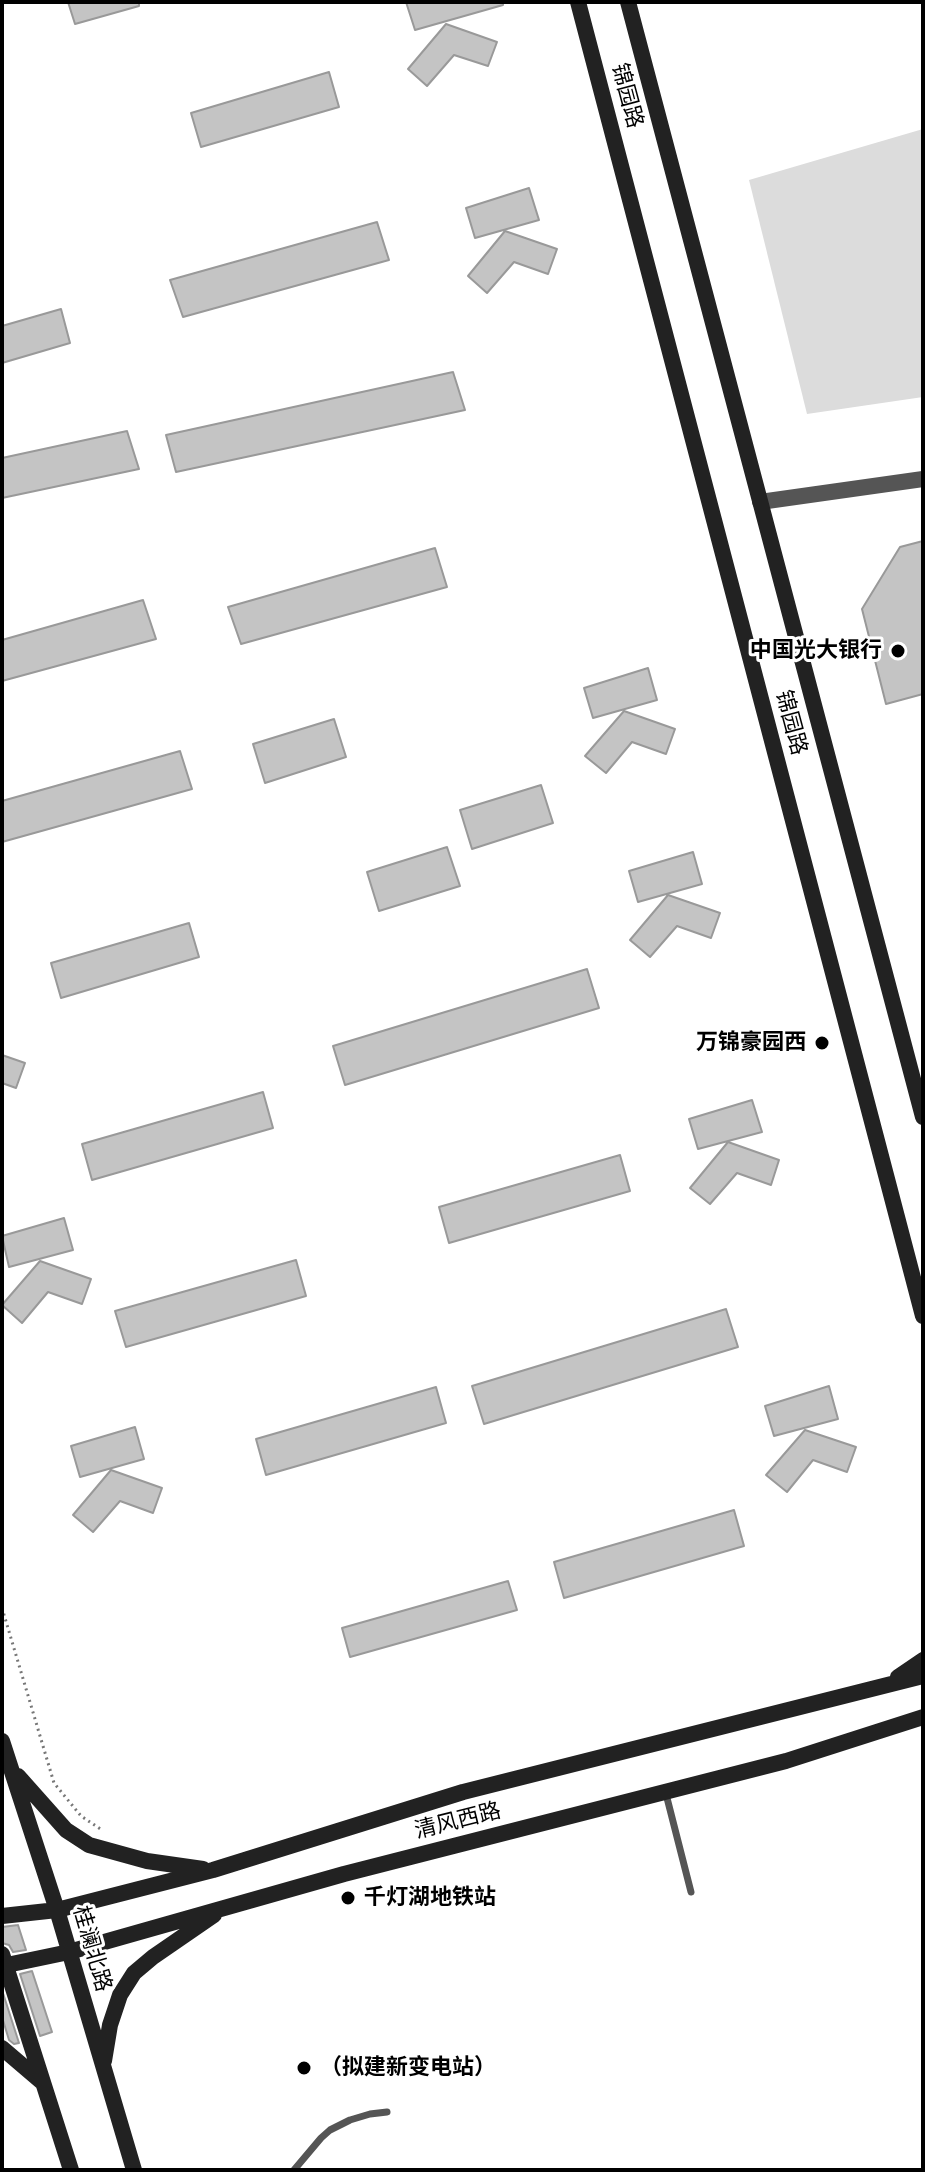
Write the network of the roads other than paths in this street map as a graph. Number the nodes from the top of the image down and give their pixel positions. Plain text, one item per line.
1 (578, 2) edge
2 (628, 2) edge
3 (923, 479) edge
4 (760, 502) junction
5 (923, 1117) edge
6 (923, 1316) edge
7 (923, 1660) edge
8 (923, 1676) edge
9 (886, 1685) junction
10 (923, 1720) edge
11 (2, 1741) edge
12 (12, 1770) junction
13 (665, 1791) junction
14 (213, 1870) junction
15 (691, 1892) dead end
16 (226, 1906) junction
17 (57, 1910) junction
18 (2, 1916) edge
19 (69, 1952) junction
20 (3, 1961) edge
21 (2, 2048) edge
22 (103, 2067) junction
23 (43, 2083) junction
24 (387, 2112) dead end
25 (71, 2170) edge
26 (134, 2170) edge
27 (294, 2170) edge

1 - 6 main road, 锦园路
2 - 4 main road
3 - 4 street
4 - 5 main road
7 - 9 main road
8 - 9 main road, 清风西路
9 - 14 main road, 清风西路
10 - 13 main road, 清风西路
11 - 12 main road, 桂澜北路
12 - 14 main road
12 - 17 main road, 桂澜北路
13 - 15 lane
13 - 16 main road, 清风西路
14 - 17 main road, 清风西路
16 - 19 main road, 清风西路
16 - 22 main road
17 - 18 main road, 清风西路
17 - 19 main road, 桂澜北路
19 - 20 main road, 清风西路
19 - 22 main road, 桂澜北路
20 - 23 main road
21 - 23 main road
22 - 26 main road, 桂澜北路
23 - 25 main road
24 - 27 lane

